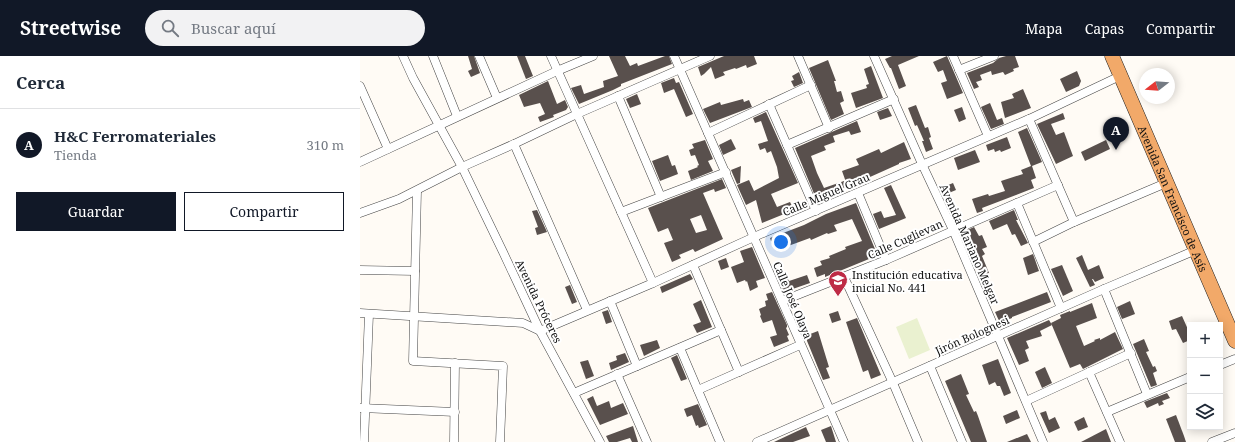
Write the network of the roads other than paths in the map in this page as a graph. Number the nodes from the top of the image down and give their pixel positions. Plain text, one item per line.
1 (403, 56) edge
2 (433, 56) edge
3 (479, 56) edge
4 (551, 56) edge
5 (593, 56) edge
6 (674, 56) edge
7 (710, 56) edge
8 (798, 56) edge
9 (953, 56) edge
10 (994, 56) edge
11 (1112, 56) edge
12 (877, 57) edge
13 (680, 69) junction
14 (959, 70) junction
15 (557, 71) junction
16 (1120, 76) junction
17 (810, 85) junction
18 (360, 86) edge
19 (618, 96) junction
20 (497, 98) junction
21 (894, 99) junction
22 (769, 104) junction
23 (577, 114) junction
24 (457, 116) junction
25 (1029, 119) junction
26 (440, 125) junction
27 (829, 128) junction
28 (708, 133) junction
29 (988, 136) junction
30 (514, 144) junction
31 (787, 145) junction
32 (388, 149) junction
33 (360, 162) edge
34 (922, 164) junction
35 (462, 168) junction
36 (726, 172) junction
37 (1166, 183) junction
38 (1058, 184) junction
39 (417, 191) junction
40 (858, 193) junction
41 (661, 197) junction
42 (1017, 204) junction
43 (816, 211) junction
44 (621, 212) junction
45 (360, 213) edge
46 (1074, 222) junction
47 (953, 230) junction
48 (754, 237) junction
49 (1033, 242) junction
50 (1196, 250) junction
51 (886, 260) junction
52 (693, 265) junction
53 (360, 270) edge
54 (415, 271) junction
55 (844, 277) junction
56 (653, 283) junction
57 (1104, 289) junction
58 (610, 301) junction
59 (782, 301) junction
60 (1061, 308) junction
61 (587, 310) junction
62 (360, 313) edge
63 (370, 314) junction
64 (414, 316) junction
65 (721, 330) junction
66 (540, 331) junction
67 (998, 335) junction
68 (1235, 341) edge
69 (800, 345) junction
70 (680, 348) junction
71 (1131, 353) junction
72 (1235, 359) edge
73 (455, 363) junction
74 (1223, 364) edge
75 (636, 366) junction
76 (930, 366) junction
77 (740, 372) junction
78 (1089, 372) junction
79 (617, 374) junction
80 (1187, 378) edge
81 (893, 383) junction
82 (698, 390) junction
83 (574, 393) junction
84 (1148, 394) junction
85 (1026, 401) junction
86 (363, 408) edge
87 (830, 410) junction
88 (454, 412) junction
89 (1107, 412) junction
90 (1235, 433) edge
91 (778, 434) junction
92 (364, 442) edge
93 (454, 442) edge
94 (500, 442) edge
95 (600, 442) edge
96 (647, 442) edge
97 (720, 442) edge
98 (757, 442) edge
99 (781, 442) edge
100 (844, 442) edge
101 (918, 442) edge
102 (962, 442) edge
103 (1043, 442) edge
104 (1120, 442) edge
105 (1212, 442) edge

1 - 26 street, Avenida Próceres
2 - 24 street
3 - 20 street
4 - 15 street
5 - 15 street
6 - 13 street, Calle José Olaya
7 - 13 street
8 - 17 street
9 - 14 street
10 - 14 street
11 - 16 highway, Avenida San Francisco de Asís
12 - 21 street, Avenida Mariano Melgar
13 - 19 street
13 - 28 street, Calle José Olaya
14 - 29 street
15 - 20 street
15 - 23 street
16 - 25 street, Calle Miguel Grau
16 - 37 highway, Avenida San Francisco de Asís
17 - 22 street
17 - 27 street
18 - 32 street
19 - 23 street
19 - 41 street
20 - 24 street
21 - 27 street
21 - 34 street, Avenida Mariano Melgar
22 - 28 street
22 - 31 street
23 - 30 street
23 - 44 street
24 - 26 street
25 - 29 street, Calle Miguel Grau
25 - 38 street
26 - 32 street
26 - 35 street, Avenida Próceres
27 - 31 street
28 - 36 street, Calle José Olaya
29 - 34 street, Calle Miguel Grau
30 - 35 street
30 - 61 street
31 - 43 street
32 - 33 street
34 - 40 street, Calle Miguel Grau
34 - 47 street, Avenida Mariano Melgar
35 - 39 street
35 - 66 street, Avenida Próceres
36 - 41 street
36 - 48 street, Calle José Olaya
37 - 46 street
37 - 50 highway, Avenida San Francisco de Asís
38 - 42 street, Calle Cuglievan
38 - 46 street
39 - 45 street
39 - 54 street
40 - 43 street, Calle Miguel Grau
40 - 51 street
41 - 44 street
42 - 47 street, Calle Cuglievan
42 - 49 street
43 - 48 street, Calle Miguel Grau
44 - 56 street
46 - 49 street
47 - 51 street, Calle Cuglievan
47 - 67 street, Avenida Mariano Melgar
48 - 52 street, Calle Miguel Grau
48 - 59 street, Calle José Olaya
49 - 60 street
50 - 57 street, Jirón Bolognesi
50 - 68 highway, Avenida San Francisco de Asís
51 - 55 street, Calle Cuglievan
52 - 56 street, Calle Miguel Grau
52 - 65 street
53 - 54 street
54 - 64 street
55 - 59 street, Calle Cuglievan
55 - 81 street
56 - 58 street, Calle Miguel Grau
57 - 60 street, Jirón Bolognesi
57 - 71 street
58 - 61 street, Calle Miguel Grau
58 - 75 street
59 - 69 street, Calle José Olaya
60 - 67 street, Jirón Bolognesi
61 - 66 street, Calle Miguel Grau
62 - 63 street
63 - 64 street
63 - 86 street
64 - 66 street
64 - 73 street
65 - 70 street
65 - 77 street
66 - 83 street, Avenida Próceres
67 - 76 street, Jirón Bolognesi
67 - 85 street, Avenida Mariano Melgar
69 - 77 street
69 - 87 street, Calle José Olaya
70 - 75 street
70 - 82 street
71 - 78 street
71 - 84 street
72 - 74 street
73 - 88 street
73 - 94 street
75 - 79 street
76 - 81 street, Jirón Bolognesi
76 - 102 street
77 - 82 street
78 - 85 street
78 - 89 street
79 - 83 street
79 - 96 street
80 - 84 street
81 - 87 street, Jirón Bolognesi
81 - 101 street
82 - 97 street
83 - 95 street, Avenida Próceres
84 - 89 street
85 - 103 street, Avenida Mariano Melgar
86 - 88 street
86 - 92 street
87 - 91 street, Jirón Bolognesi
87 - 100 street, Calle José Olaya
88 - 93 street
89 - 104 street
90 - 105 street
91 - 98 street, Jirón Bolognesi
91 - 99 street

